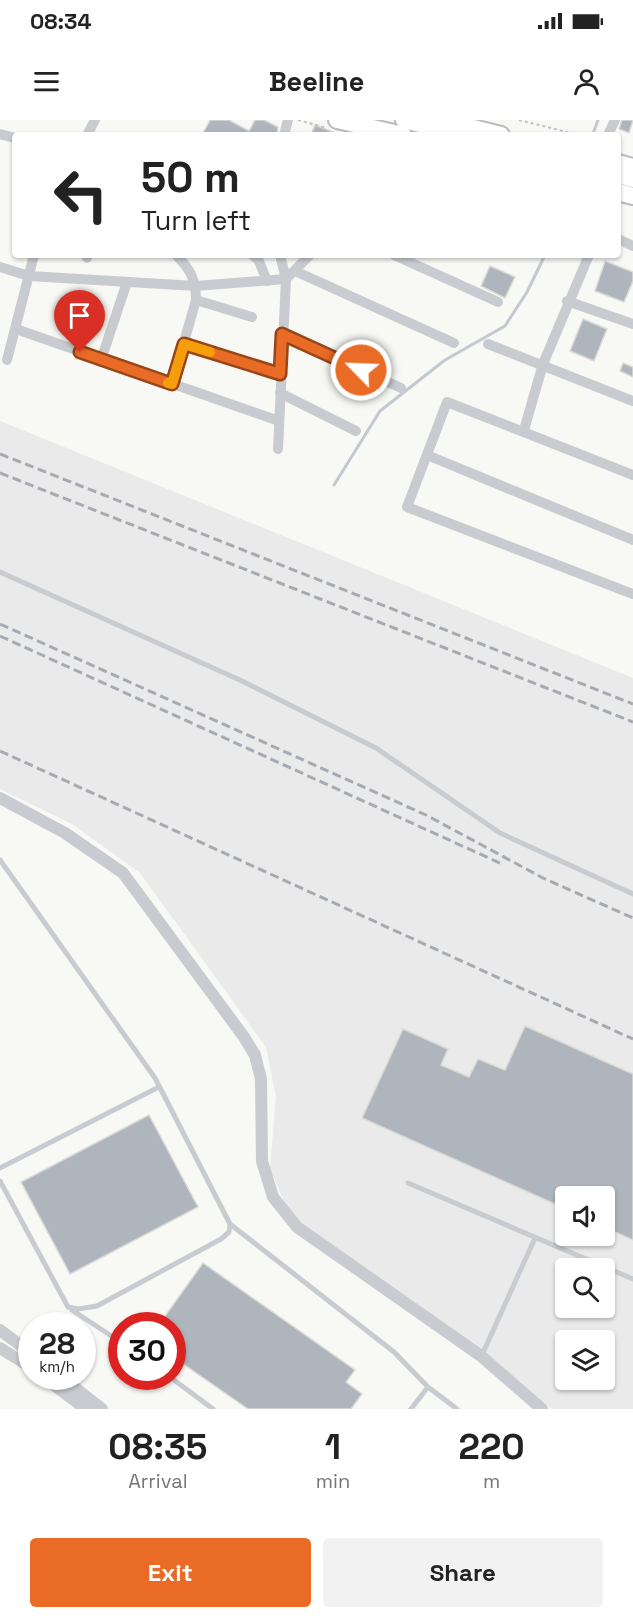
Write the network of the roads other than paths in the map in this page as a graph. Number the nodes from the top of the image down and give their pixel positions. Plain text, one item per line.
1 (337, 120) edge
2 (404, 120) edge
3 (453, 125) edge
4 (389, 132) edge
5 (487, 132) edge
6 (33, 258) edge
7 (179, 258) edge
8 (256, 258) edge
9 (280, 258) edge
10 (307, 258) edge
11 (401, 258) edge
12 (588, 258) edge
13 (0, 267) edge
14 (295, 271) junction
15 (29, 276) junction
16 (276, 280) junction
17 (127, 282) junction
18 (196, 286) junction
19 (196, 300) junction
20 (567, 301) junction
21 (498, 302) dead end
22 (252, 317) dead end
23 (633, 324) edge
24 (16, 329) junction
25 (282, 334) junction
26 (454, 343) dead end
27 (184, 344) junction
28 (488, 344) dead end
29 (7, 360) dead end
30 (101, 360) junction
31 (543, 364) junction
32 (277, 373) junction
33 (172, 384) junction
34 (401, 388) dead end
35 (280, 393) junction
36 (633, 401) edge
37 (275, 419) junction
38 (524, 430) junction
39 (356, 431) dead end
40 (278, 449) dead end
41 (427, 455) junction
42 (633, 475) edge
43 (633, 540) edge
44 (0, 572) edge
45 (633, 594) edge
46 (0, 798) edge
47 (0, 860) edge
48 (633, 894) edge
49 (159, 1087) junction
50 (0, 1168) edge
51 (0, 1181) edge
52 (408, 1183) dead end
53 (230, 1224) junction
54 (535, 1238) junction
55 (633, 1279) edge
56 (68, 1307) junction
57 (0, 1330) edge
58 (108, 1333) edge
59 (18, 1344) edge
60 (0, 1348) edge
61 (481, 1356) junction
62 (18, 1359) edge
63 (428, 1387) junction
64 (186, 1389) edge
65 (60, 1390) edge
66 (78, 1390) edge
67 (86, 1409) edge
68 (102, 1409) edge
69 (213, 1409) edge
70 (411, 1409) edge
71 (457, 1409) edge
72 (542, 1409) edge

1 - 4 main road
2 - 3 main road
3 - 5 main road
6 - 15 street
7 - 18 street
8 - 16 street
9 - 16 street
10 - 14 street
11 - 21 street
12 - 20 street
13 - 15 street
14 - 16 street
14 - 26 street
15 - 17 street
15 - 24 street
16 - 18 street
16 - 25 street
17 - 18 street
17 - 30 street
18 - 19 street
19 - 22 street
19 - 27 street
20 - 23 street
20 - 31 street
24 - 29 street
24 - 30 street
25 - 32 street
25 - 34 street
27 - 32 street
27 - 33 street
28 - 31 street
30 - 33 street
31 - 36 street
31 - 38 street
32 - 35 street
33 - 37 street
35 - 37 street
35 - 39 street
37 - 40 street
38 - 41 street
38 - 42 street
41 - 43 street
41 - 45 street
44 - 48 lane
46 - 61 street
47 - 49 lane
49 - 50 lane
49 - 53 lane
51 - 56 lane
52 - 54 lane
53 - 56 lane
53 - 63 lane
54 - 55 lane
54 - 61 lane
56 - 58 lane
57 - 59 street
60 - 62 street
61 - 72 street
63 - 70 lane
63 - 71 lane
64 - 69 lane
65 - 67 street
66 - 68 street

